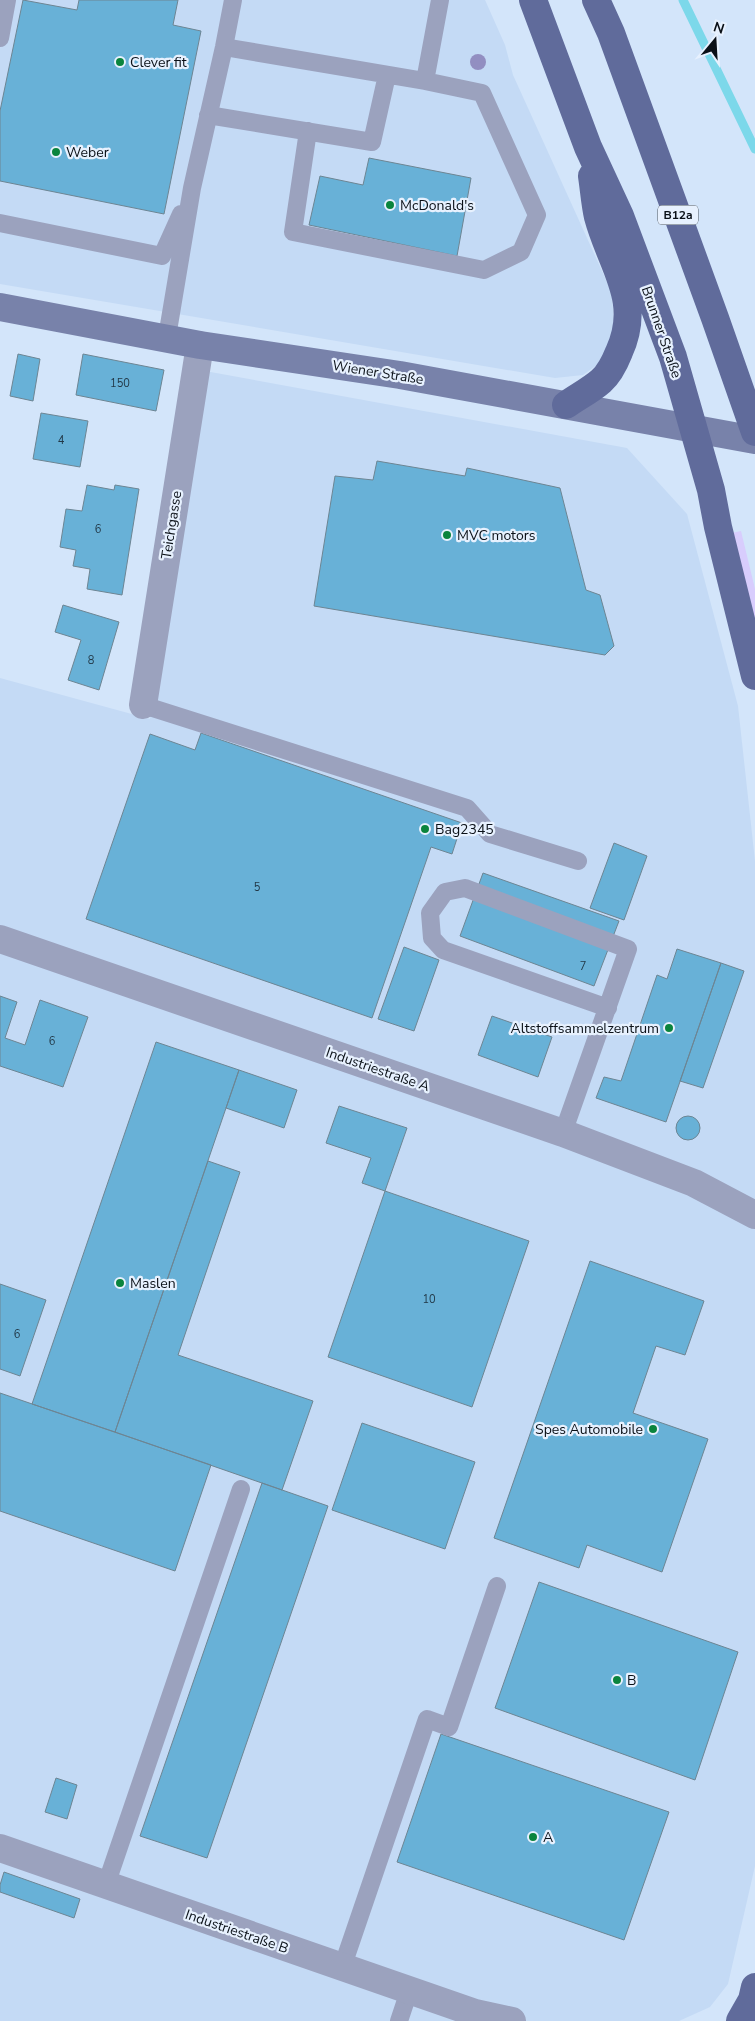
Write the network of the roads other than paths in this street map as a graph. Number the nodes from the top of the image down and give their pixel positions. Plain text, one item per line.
1 (7, 0) edge
2 (233, 0) edge
3 (440, 0) edge
4 (533, 0) edge
5 (596, 0) edge
6 (0, 38) edge
7 (224, 47) junction
8 (387, 75) junction
9 (425, 81) junction
10 (208, 115) junction
11 (308, 131) junction
12 (588, 147) junction
13 (192, 188) junction
14 (0, 223) edge
15 (0, 307) edge
16 (167, 337) junction
17 (200, 345) junction
18 (566, 405) junction
19 (693, 428) junction
20 (755, 432) edge
21 (755, 440) edge
22 (755, 676) edge
23 (143, 704) joint
24 (578, 861) dead end
25 (0, 939) edge
26 (608, 1008) junction
27 (563, 1133) junction
28 (754, 1212) edge
29 (241, 1490) dead end
30 (497, 1586) dead end
31 (0, 1848) edge
32 (106, 1885) junction
33 (342, 1968) junction
34 (755, 1987) edge
35 (409, 1991) junction
36 (482, 2017) edge
37 (399, 2021) edge
38 (512, 2021) edge
39 (740, 2021) edge

1 - 6 lane
2 - 7 lane
3 - 9 lane
4 - 12 main road, Brunner Straße
5 - 20 main road, B12a
7 - 8 lane
7 - 10 lane
8 - 9 lane
8 - 11 lane
9 - 11 lane
10 - 11 lane
10 - 13 lane
12 - 18 main road
12 - 19 main road, Brunner Straße
13 - 14 lane
13 - 16 lane
15 - 16 main road, Wiener Straße
16 - 17 main road, Wiener Straße
17 - 18 main road, Wiener Straße
17 - 23 street, Teichgasse
18 - 19 main road, Wiener Straße
19 - 21 main road, Wiener Straße
19 - 22 main road, Brunner Straße
23 - 24 lane
25 - 27 street, Industriestraße A
26 - 26 lane
26 - 27 lane
27 - 28 street, Industriestraße A
29 - 32 lane
30 - 33 lane
31 - 32 street, Industriestraße B
32 - 33 street, Industriestraße B
33 - 35 street, Industriestraße B
34 - 39 main road
35 - 36 street, Industriestraße B
35 - 37 lane
36 - 38 street, Industriestraße B

